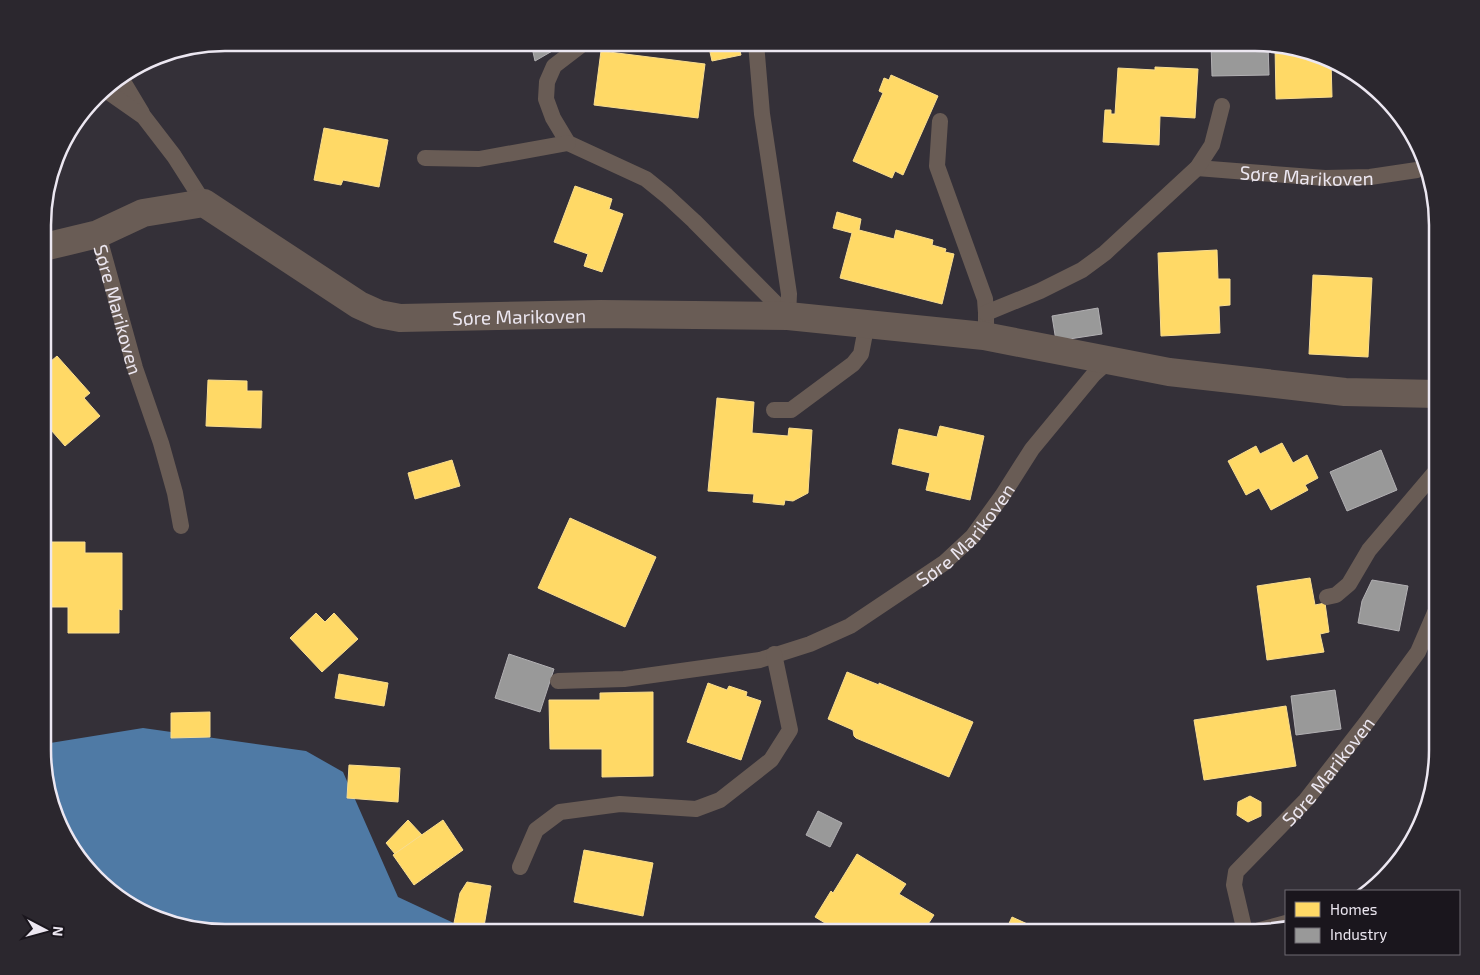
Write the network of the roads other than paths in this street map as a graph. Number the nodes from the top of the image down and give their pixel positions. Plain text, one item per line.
1 (757, 51) edge
2 (572, 52) edge
3 (125, 84) edge
4 (112, 94) edge
5 (1222, 106) dead end
6 (144, 117) junction
7 (940, 121) dead end
8 (568, 143) junction
9 (425, 158) dead end
10 (1197, 168) junction
11 (1417, 170) dead end
12 (204, 203) junction
13 (98, 234) junction
14 (51, 245) edge
15 (788, 316) junction
16 (866, 324) junction
17 (985, 325) junction
18 (1111, 362) junction
19 (1428, 394) edge
20 (774, 410) dead end
21 (1428, 481) edge
22 (181, 526) dead end
23 (1328, 596) dead end
24 (1428, 629) edge
25 (774, 654) junction
26 (558, 682) dead end
27 (520, 867) dead end
28 (1243, 923) edge

1 - 15 lane
2 - 8 lane
3 - 6 lane, Søre Marikoven
4 - 6 lane, Søre Marikoven
5 - 10 lane, Søre Marikoven
6 - 12 lane, Søre Marikoven
7 - 17 lane
8 - 9 lane
8 - 15 lane
10 - 11 lane, Søre Marikoven
10 - 17 lane, Søre Marikoven
12 - 13 street, Søre Marikoven
12 - 15 street, Søre Marikoven
13 - 14 street, Søre Marikoven
13 - 22 lane, Søre Marikoven
15 - 16 street, Søre Marikoven
16 - 17 street, Søre Marikoven
16 - 20 lane
17 - 18 street, Søre Marikoven
18 - 19 street, Søre Marikoven
18 - 25 lane, Søre Marikoven
21 - 23 lane
24 - 28 lane, Søre Marikoven
25 - 26 lane, Søre Marikoven
25 - 27 lane

